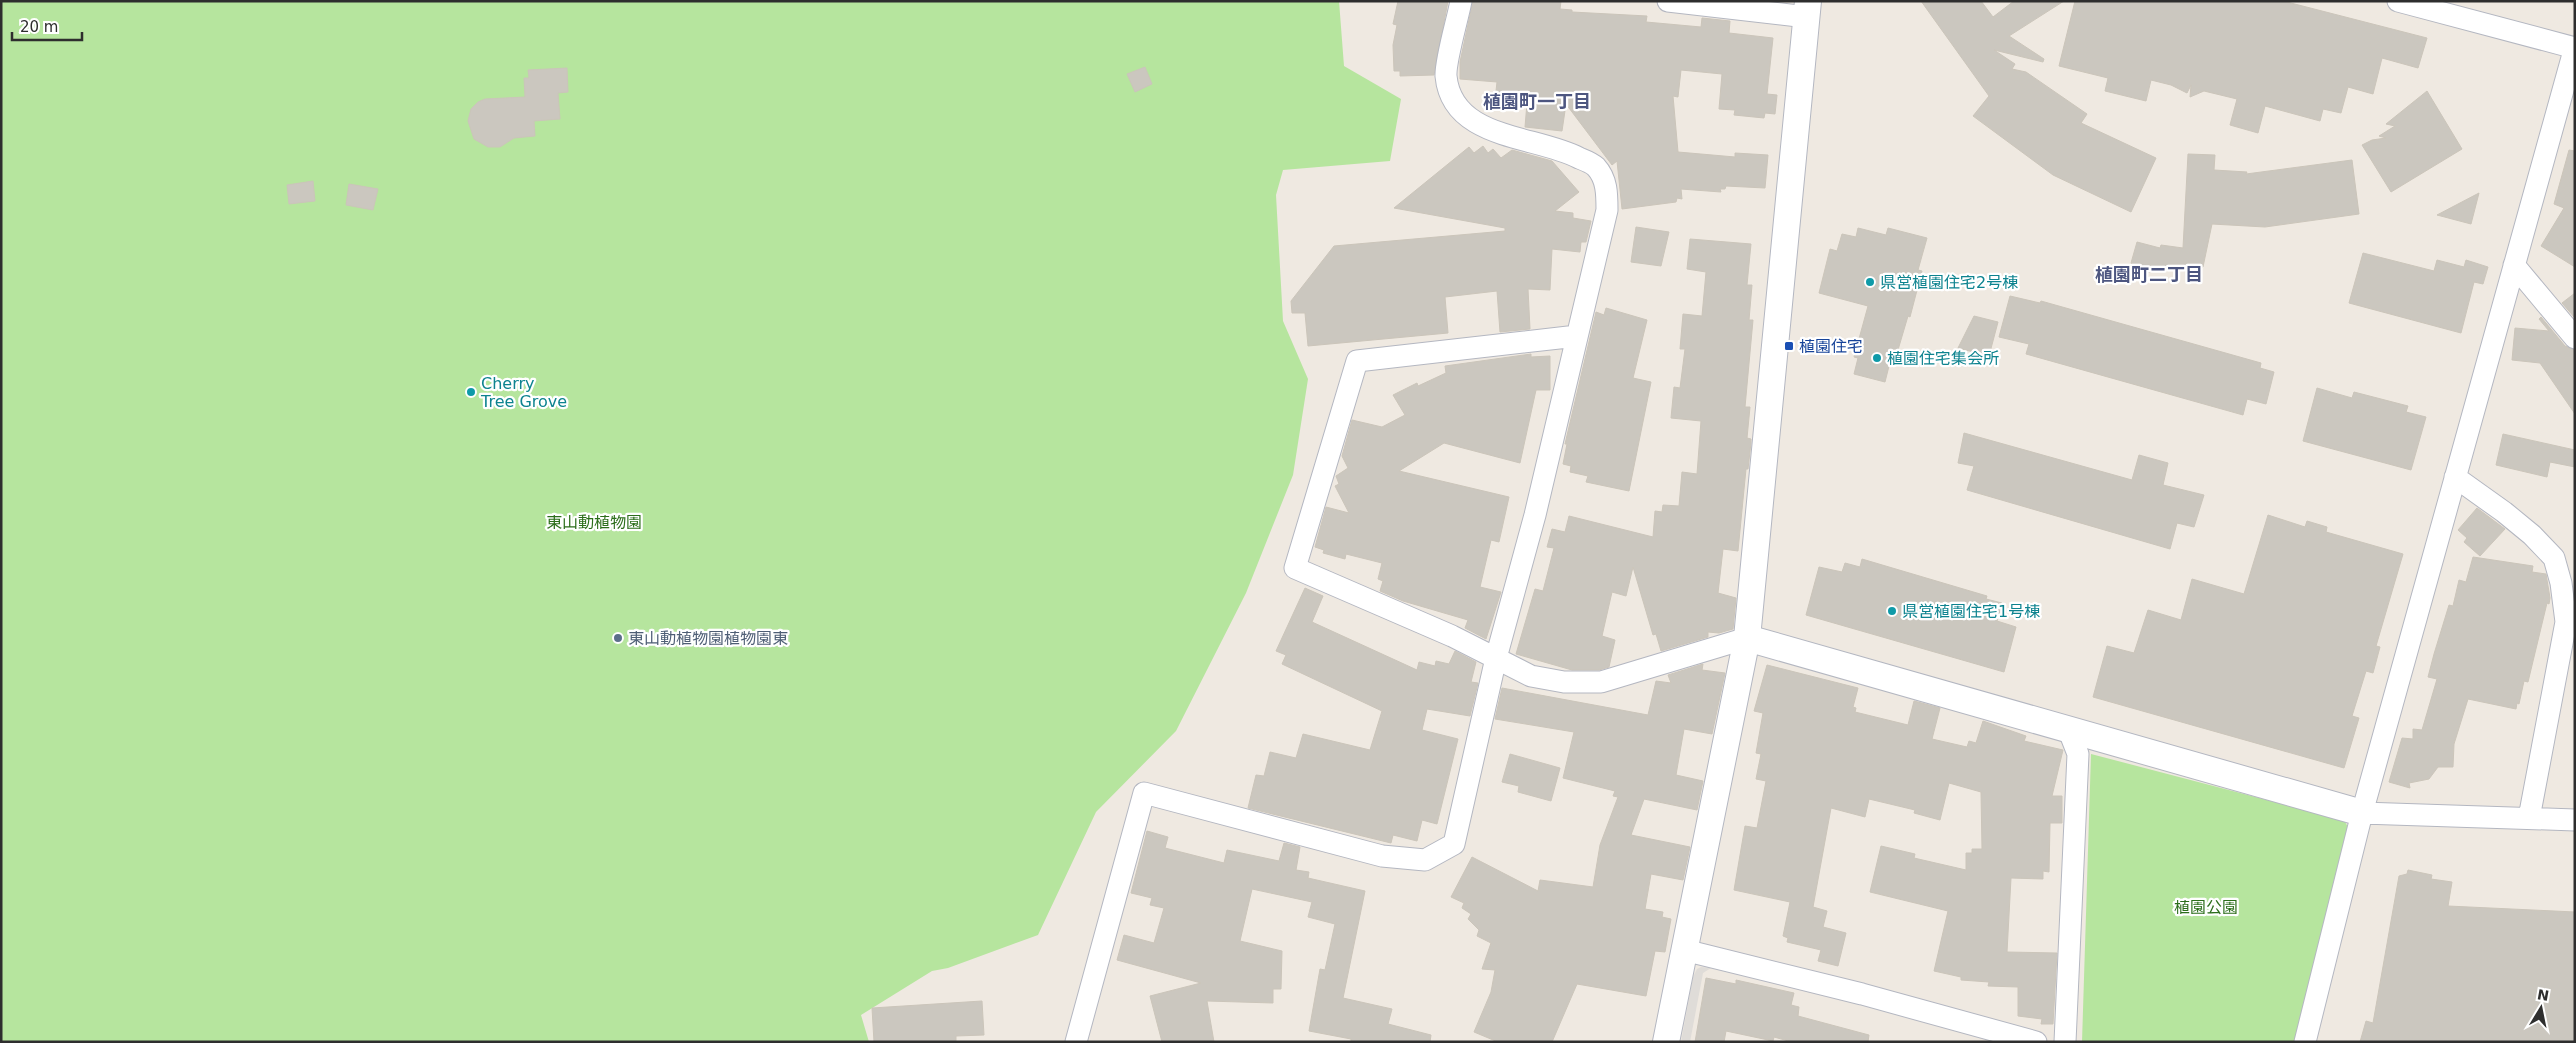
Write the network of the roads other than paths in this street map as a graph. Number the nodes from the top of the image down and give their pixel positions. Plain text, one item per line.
1 (1461, 1) edge
2 (1668, 1) edge
3 (2398, 1) edge
4 (1808, 9) edge
5 (2575, 48) edge
6 (2514, 265) junction
7 (1577, 336) junction
8 (2575, 338) edge
9 (2455, 477) junction
10 (2570, 623) edge
11 (1747, 638) junction
12 (1496, 658) junction
13 (2069, 731) junction
14 (2362, 813) junction
15 (2529, 818) junction
16 (2575, 820) edge
17 (1684, 950) junction
18 (1076, 1042) edge
19 (1666, 1042) edge
20 (2036, 1042) edge
21 (2065, 1042) edge
22 (2305, 1042) edge

1 - 7 street
2 - 4 street
3 - 5 street
4 - 11 street
5 - 6 street
6 - 8 street
6 - 9 street
7 - 12 street
7 - 12 street
9 - 10 street
9 - 14 street
10 - 15 street
11 - 12 street
11 - 13 street
11 - 17 street
12 - 18 street
13 - 14 street
13 - 21 street
14 - 15 street
14 - 22 street
15 - 16 street
17 - 19 street
17 - 20 street

